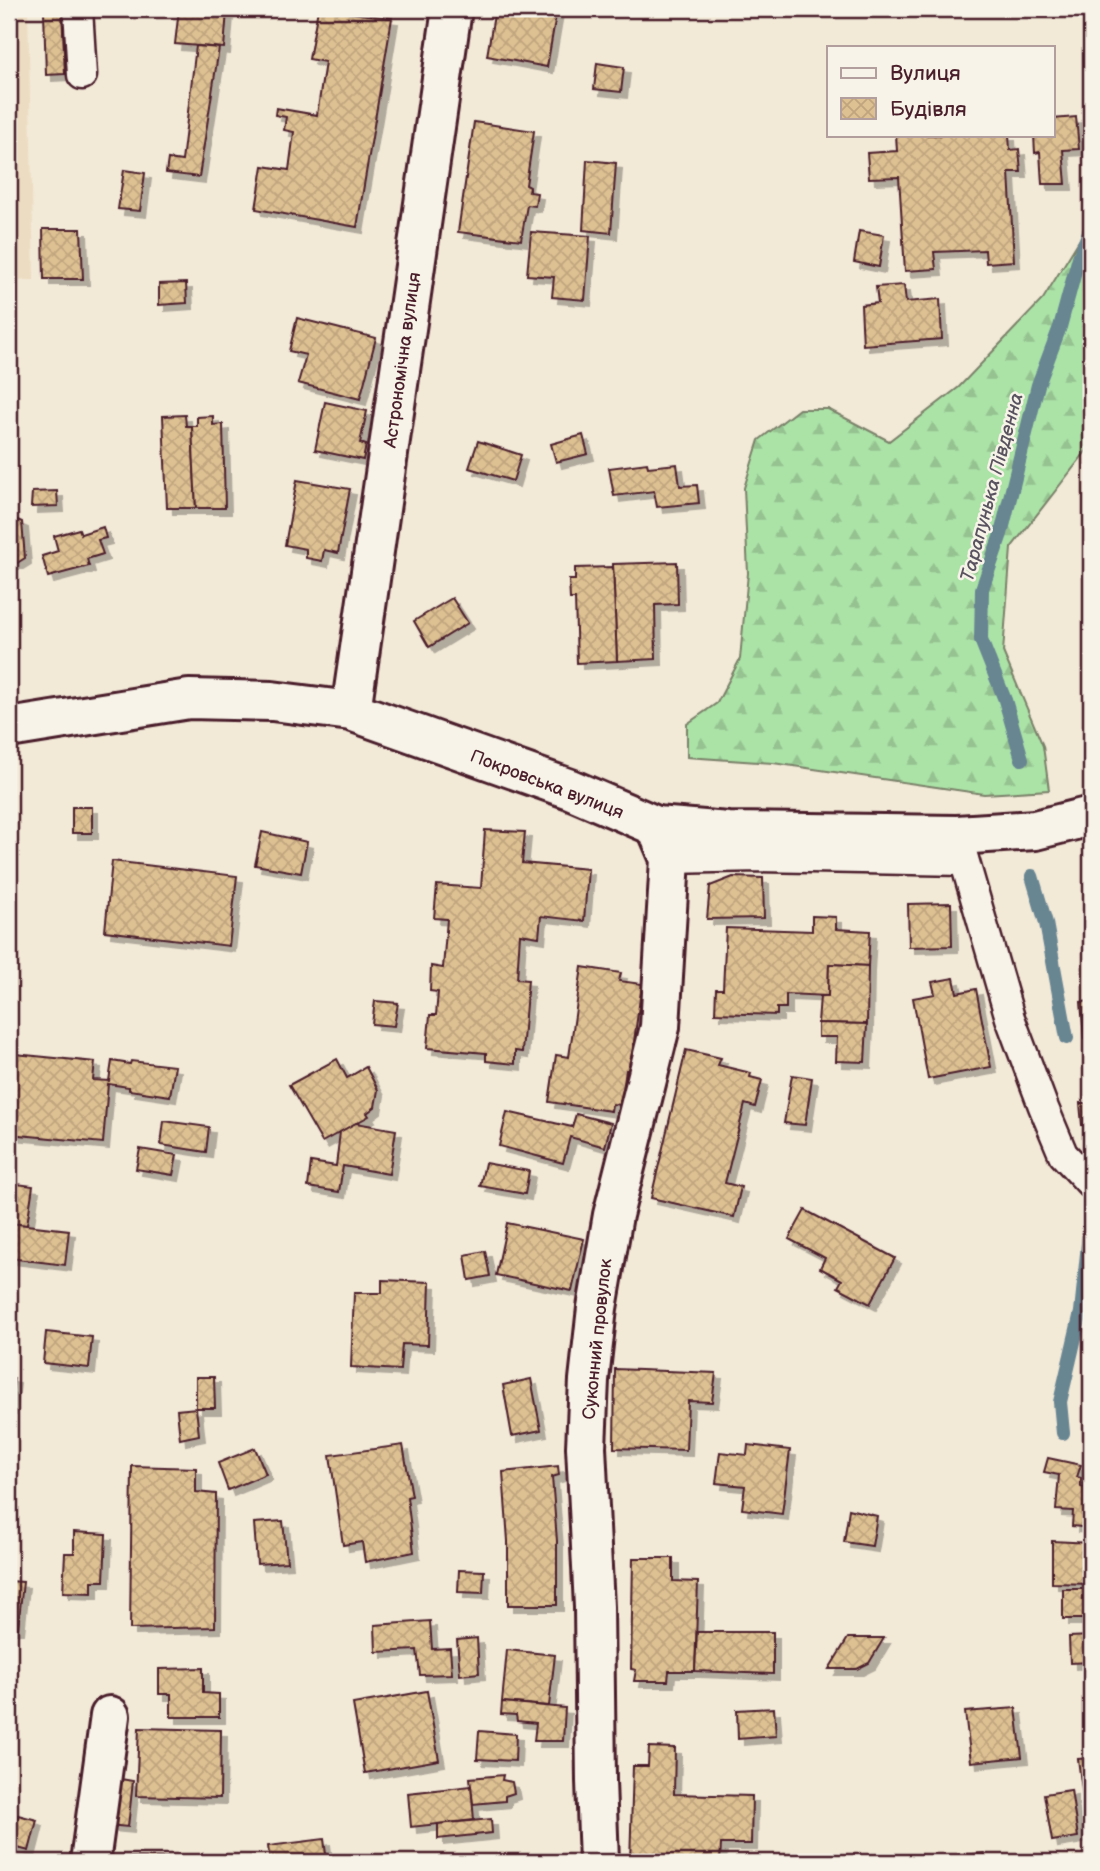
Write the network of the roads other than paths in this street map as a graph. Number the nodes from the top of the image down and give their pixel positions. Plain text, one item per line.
1 (78, 9) edge
2 (453, 9) edge
3 (82, 75) dead end
4 (351, 711) junction
5 (9, 728) edge
6 (1091, 816) edge
7 (663, 842) junction
8 (960, 848) junction
9 (1091, 1184) edge
10 (110, 1716) dead end
11 (90, 1862) edge
12 (599, 1862) edge

1 - 3 lane
2 - 4 street, Астрономічна вулиця
4 - 5 street, Покровська вулиця
4 - 7 street, Покровська вулиця
6 - 8 street, Покровська вулиця
7 - 8 street, Покровська вулиця
7 - 12 street, Суконний провулок
8 - 9 lane
10 - 11 street

